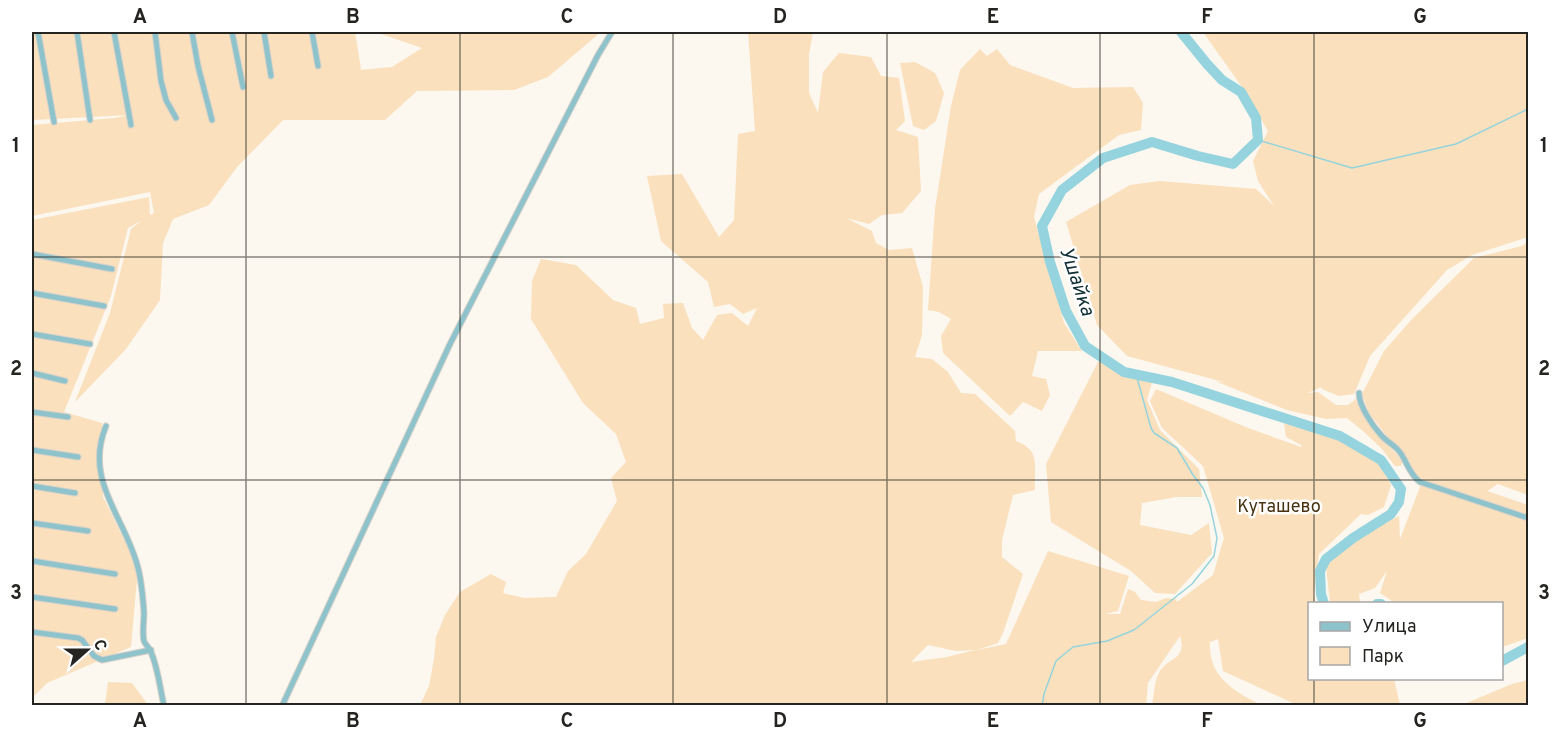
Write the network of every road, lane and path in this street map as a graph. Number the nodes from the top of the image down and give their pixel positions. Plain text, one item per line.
1 (38, 32) edge
2 (77, 32) edge
3 (114, 32) edge
4 (155, 32) edge
5 (192, 32) edge
6 (232, 32) edge
7 (264, 32) edge
8 (312, 32) edge
9 (612, 32) edge
10 (318, 66) dead end
11 (271, 76) dead end
12 (243, 87) dead end
13 (176, 118) dead end
14 (90, 120) dead end
15 (212, 120) dead end
16 (54, 122) dead end
17 (130, 125) dead end
18 (32, 254) edge
19 (112, 269) dead end
20 (32, 293) edge
21 (104, 306) dead end
22 (32, 334) edge
23 (90, 344) dead end
24 (32, 373) edge
25 (65, 381) dead end
26 (1359, 393) dead end
27 (32, 412) edge
28 (68, 417) dead end
29 (106, 426) dead end
30 (32, 450) edge
31 (78, 457) dead end
32 (32, 486) edge
33 (75, 493) dead end
34 (1528, 518) edge
35 (32, 523) edge
36 (88, 531) dead end
37 (32, 561) edge
38 (115, 574) dead end
39 (32, 597) edge
40 (116, 609) dead end
41 (32, 632) edge
42 (151, 651) junction
43 (164, 705) edge
44 (282, 705) edge

1 - 16 street
2 - 14 street
3 - 17 street
4 - 13 street
5 - 15 street
6 - 12 street
7 - 11 street
8 - 10 street
9 - 44 street
18 - 19 street
20 - 21 street
22 - 23 street
24 - 25 street
26 - 34 street
27 - 28 street
29 - 42 street
30 - 31 street
32 - 33 street
35 - 36 street
37 - 38 street
39 - 40 street
41 - 42 street
42 - 43 street

